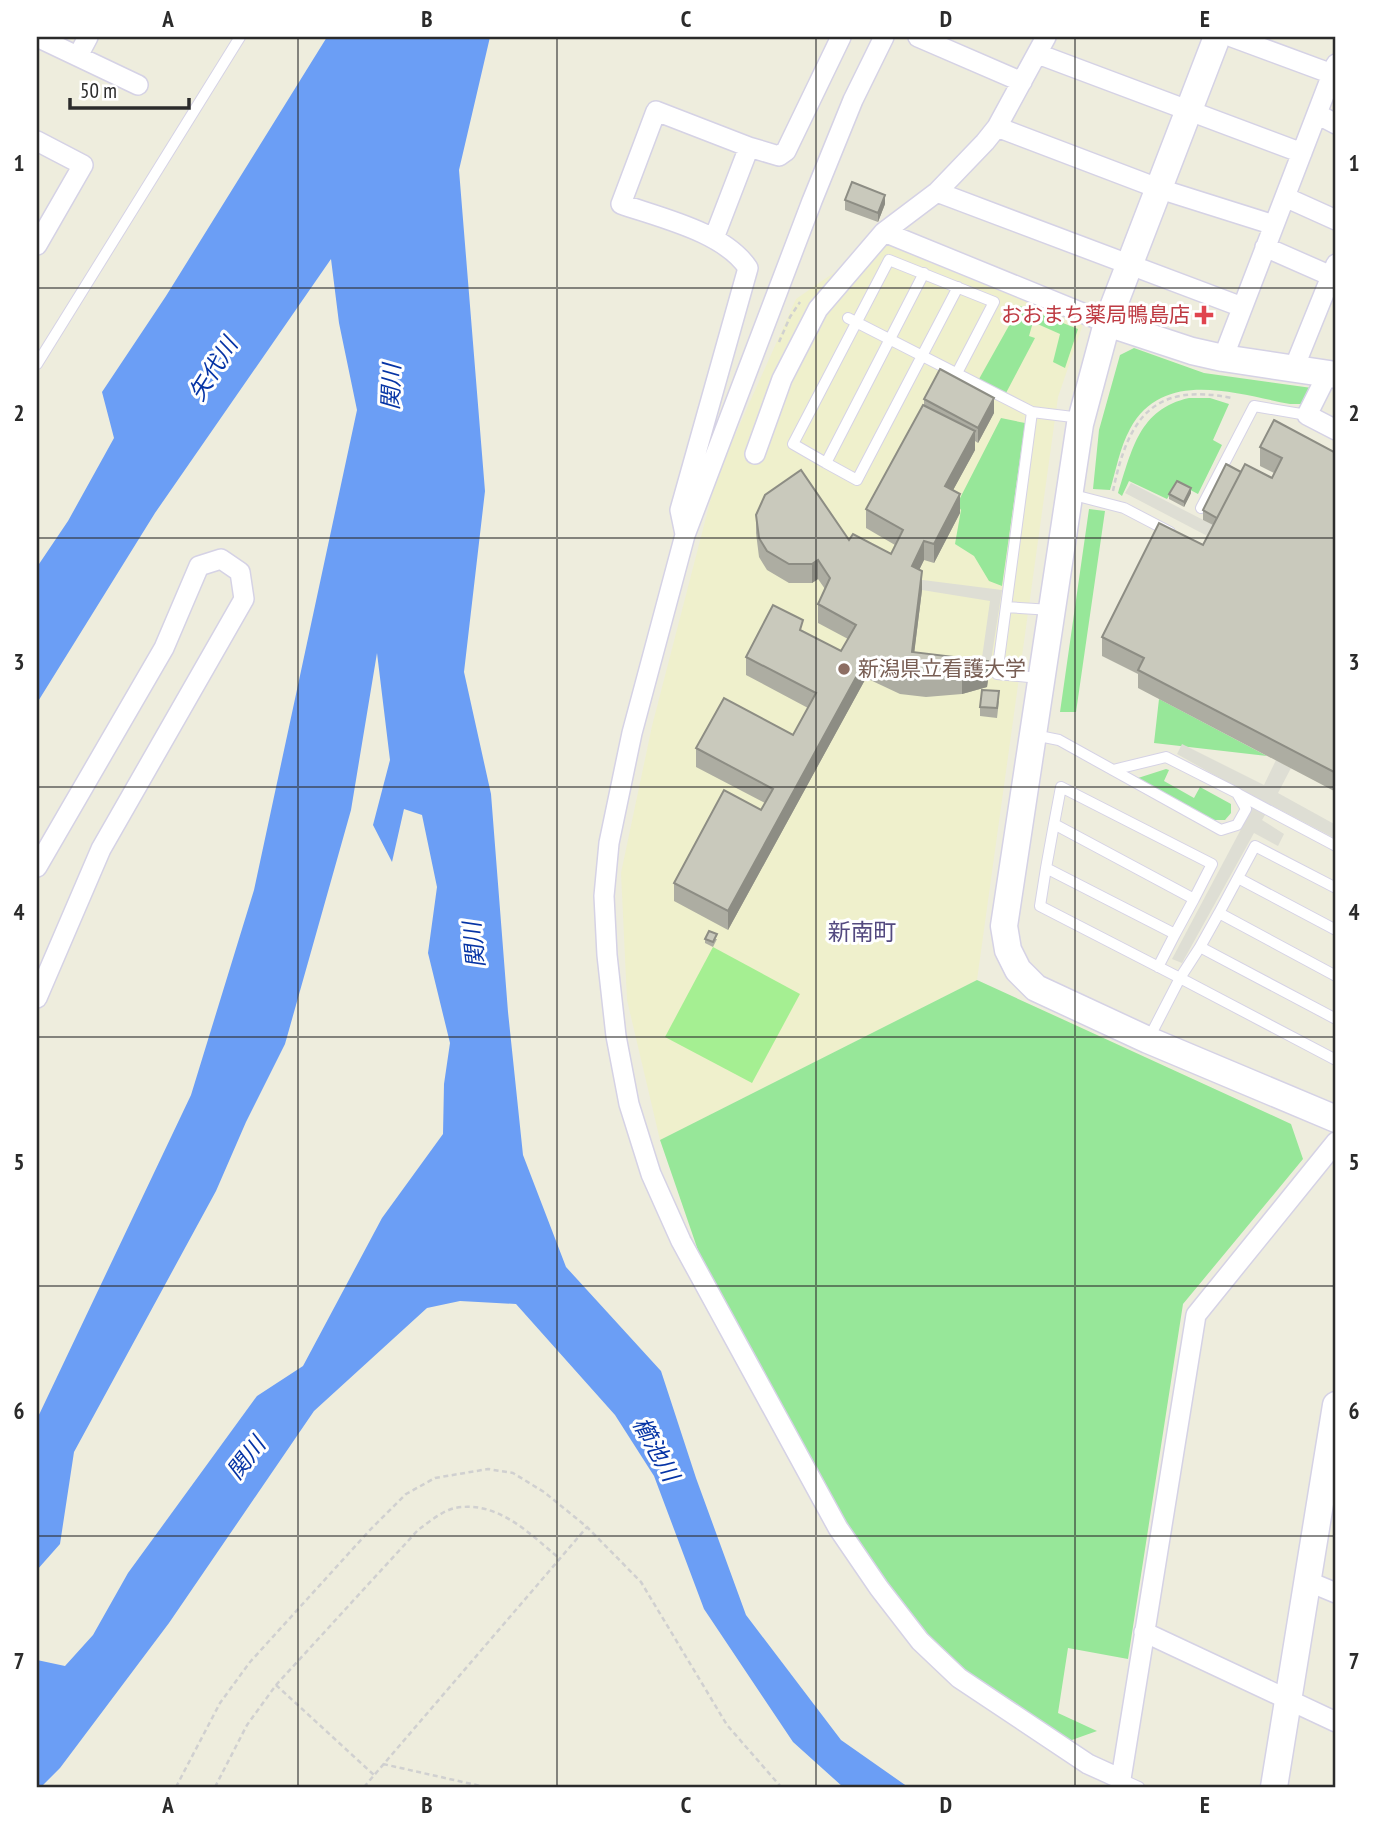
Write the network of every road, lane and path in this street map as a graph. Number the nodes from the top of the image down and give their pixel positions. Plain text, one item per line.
1 (37, 37) edge
2 (88, 37) edge
3 (240, 37) edge
4 (841, 37) edge
5 (884, 37) edge
6 (918, 37) edge
7 (1217, 37) edge
8 (1232, 37) edge
9 (1038, 43) edge
10 (78, 56) junction
11 (1334, 69) edge
12 (1022, 82) junction
13 (138, 85) dead end
14 (1189, 110) junction
15 (1317, 114) junction
16 (1336, 124) edge
17 (997, 127) junction
18 (37, 141) edge
19 (749, 147) junction
20 (1302, 153) junction
21 (1160, 189) junction
22 (937, 192) junction
23 (1285, 197) junction
24 (1336, 220) edge
25 (1273, 225) junction
26 (884, 232) junction
27 (714, 238) junction
28 (37, 245) edge
29 (1265, 247) junction
30 (1131, 267) junction
31 (1334, 270) edge
32 (924, 274) junction
33 (958, 288) junction
34 (1241, 307) junction
35 (852, 320) junction
36 (1107, 323) junction
37 (889, 339) junction
38 (922, 356) junction
39 (1223, 358) junction
40 (37, 364) edge
41 (1294, 368) junction
42 (957, 373) junction
43 (1332, 374) edge
44 (1232, 398) dead end
45 (1032, 412) junction
46 (1307, 415) junction
47 (1082, 418) junction
48 (1336, 430) edge
49 (755, 454) dead end
50 (826, 463) junction
51 (1069, 494) junction
52 (1110, 505) junction
53 (1201, 508) edge
54 (685, 536) junction
55 (1180, 538) edge
56 (1006, 607) junction
57 (1052, 610) junction
58 (1042, 678) junction
59 (1033, 735) junction
60 (1113, 770) junction
61 (1237, 793) junction
62 (1054, 824) junction
63 (1336, 846) edge
64 (37, 867) edge
65 (1046, 868) junction
66 (1238, 878) junction
67 (1336, 888) edge
68 (1194, 899) junction
69 (1219, 913) junction
70 (1336, 930) edge
71 (1175, 934) junction
72 (1200, 947) junction
73 (1158, 967) junction
74 (1336, 976) edge
75 (1180, 978) junction
76 (37, 998) edge
77 (1336, 1019) edge
78 (1148, 1040) junction
79 (1336, 1060) edge
80 (1336, 1119) edge
81 (1336, 1142) edge
82 (1336, 1405) edge
83 (1331, 1468) edge
84 (587, 1527) junction
85 (560, 1559) junction
86 (1307, 1581) junction
87 (1336, 1593) edge
88 (1144, 1632) junction
89 (276, 1685) junction
90 (1288, 1700) junction
91 (1336, 1722) edge
92 (383, 1764) junction
93 (374, 1775) junction
94 (1121, 1779) junction
95 (176, 1787) edge
96 (215, 1787) edge
97 (364, 1787) edge
98 (485, 1787) edge
99 (781, 1787) edge
100 (1139, 1787) edge
101 (1274, 1787) edge

1 - 10 street
2 - 10 street
3 - 40 lane
4 - 19 street
5 - 54 street
6 - 12 street
7 - 14 street
8 - 11 street
9 - 12 street
9 - 14 street
10 - 13 street
11 - 15 street
12 - 17 street
14 - 20 street
14 - 21 street
15 - 16 street
15 - 20 street
17 - 21 street
17 - 22 street
18 - 28 street
19 - 27 street
19 - 27 street
20 - 23 street
21 - 25 street
21 - 30 street
22 - 26 street
22 - 30 street
23 - 24 street
23 - 25 street
25 - 29 street
26 - 36 street
26 - 49 street
27 - 54 street
29 - 31 street
29 - 34 street
30 - 34 street
30 - 36 street
31 - 41 street
32 - 33 lane
32 - 35 lane
32 - 37 lane
33 - 38 lane
33 - 42 lane
34 - 39 street
35 - 37 lane
35 - 50 lane
36 - 39 street
36 - 47 street
37 - 38 lane
37 - 50 lane
38 - 42 lane
38 - 50 lane
39 - 41 street
41 - 43 street
42 - 45 lane
43 - 46 street
44 - 52 path
45 - 47 lane
45 - 56 lane
46 - 48 street
46 - 53 lane
47 - 51 street
51 - 52 lane
51 - 57 street
52 - 55 lane
54 - 94 street
56 - 57 lane
56 - 58 lane
57 - 58 street
58 - 59 street
59 - 60 lane
59 - 78 street
60 - 61 lane
60 - 61 lane
61 - 63 lane
62 - 65 lane
62 - 68 lane
62 - 68 lane
64 - 76 street
65 - 71 lane
65 - 73 lane
66 - 67 lane
66 - 69 lane
66 - 70 lane
68 - 71 lane
69 - 72 lane
69 - 74 lane
71 - 73 lane
72 - 75 lane
72 - 77 lane
73 - 75 lane
75 - 78 lane
75 - 79 lane
78 - 80 street
81 - 88 street
82 - 83 street
83 - 86 street
84 - 85 path
84 - 95 path
84 - 99 path
85 - 89 path
85 - 92 path
86 - 87 street
86 - 90 street
88 - 90 street
88 - 94 street
89 - 93 path
89 - 96 path
90 - 91 street
90 - 101 street
92 - 93 path
92 - 98 path
93 - 97 path
94 - 100 lane

